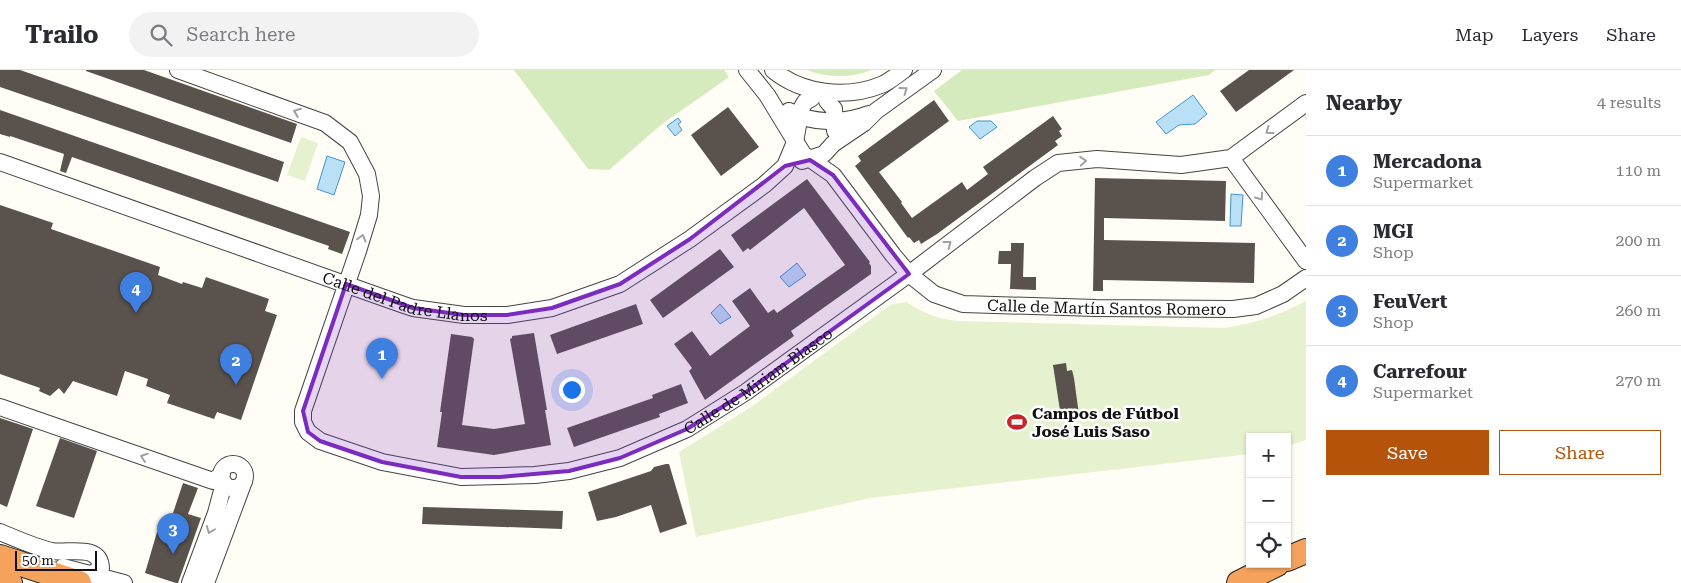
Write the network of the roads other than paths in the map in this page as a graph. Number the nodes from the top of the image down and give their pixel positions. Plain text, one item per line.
1 (178, 70) edge
2 (747, 70) edge
3 (771, 70) edge
4 (904, 70) edge
5 (933, 70) edge
6 (767, 96) junction
7 (824, 97) junction
8 (1306, 103) edge
9 (876, 111) junction
10 (799, 116) junction
11 (835, 121) junction
12 (795, 142) junction
13 (833, 144) junction
14 (1231, 158) junction
15 (810, 160) junction
16 (0, 162) edge
17 (785, 166) junction
18 (833, 175) junction
19 (1306, 261) edge
20 (909, 274) junction
21 (1306, 278) edge
22 (346, 284) junction
23 (0, 407) edge
24 (222, 484) junction
25 (238, 500) junction
26 (0, 532) edge
27 (0, 546) edge
28 (1306, 551) edge
29 (0, 557) edge
30 (1291, 558) edge
31 (0, 562) edge
32 (1269, 568) edge
33 (0, 579) edge
34 (85, 579) edge
35 (10, 583) edge
36 (51, 583) edge
37 (124, 583) edge
38 (190, 583) edge
39 (206, 583) edge
40 (217, 583) edge
41 (1239, 583) edge

22 -> 1 street, Calle de Miriam Blasco
2 - 6 street
3 - 7 street
3 - 7 street
4 - 7 street
9 -> 5 street
6 - 10 street
6 - 12 street
7 - 10 street
7 - 11 street
8 -> 14 street, Calle de Miriam Blasco
9 - 11 street
9 - 13 street, Calle del Padre Llanos
10 - 11 street
10 - 12 street, Calle del Padre Llanos
11 - 13 street
12 - 15 street
12 - 17 street, Calle del Padre Llanos
13 - 15 street, Calle del Padre Llanos
13 - 18 street
14 -> 19 street
20 -> 14 street, Calle de Miriam Blasco
15 - 17 street, Calle del Padre Llanos
15 - 18 street
16 - 22 street, Calle del Padre Llanos
17 - 22 street, Calle del Padre Llanos
18 - 20 street, Calle de Martín Santos Romero
20 - 21 street, Calle de Martín Santos Romero
20 - 22 street, Calle de Miriam Blasco
24 -> 23 street
24 - 25 street
24 -> 38 street
25 - 39 street
25 - 40 street
26 - 34 street
27 - 34 street
28 - 30 highway
29 - 34 highway
31 - 36 highway
32 - 41 highway
33 - 35 highway
34 - 37 street

